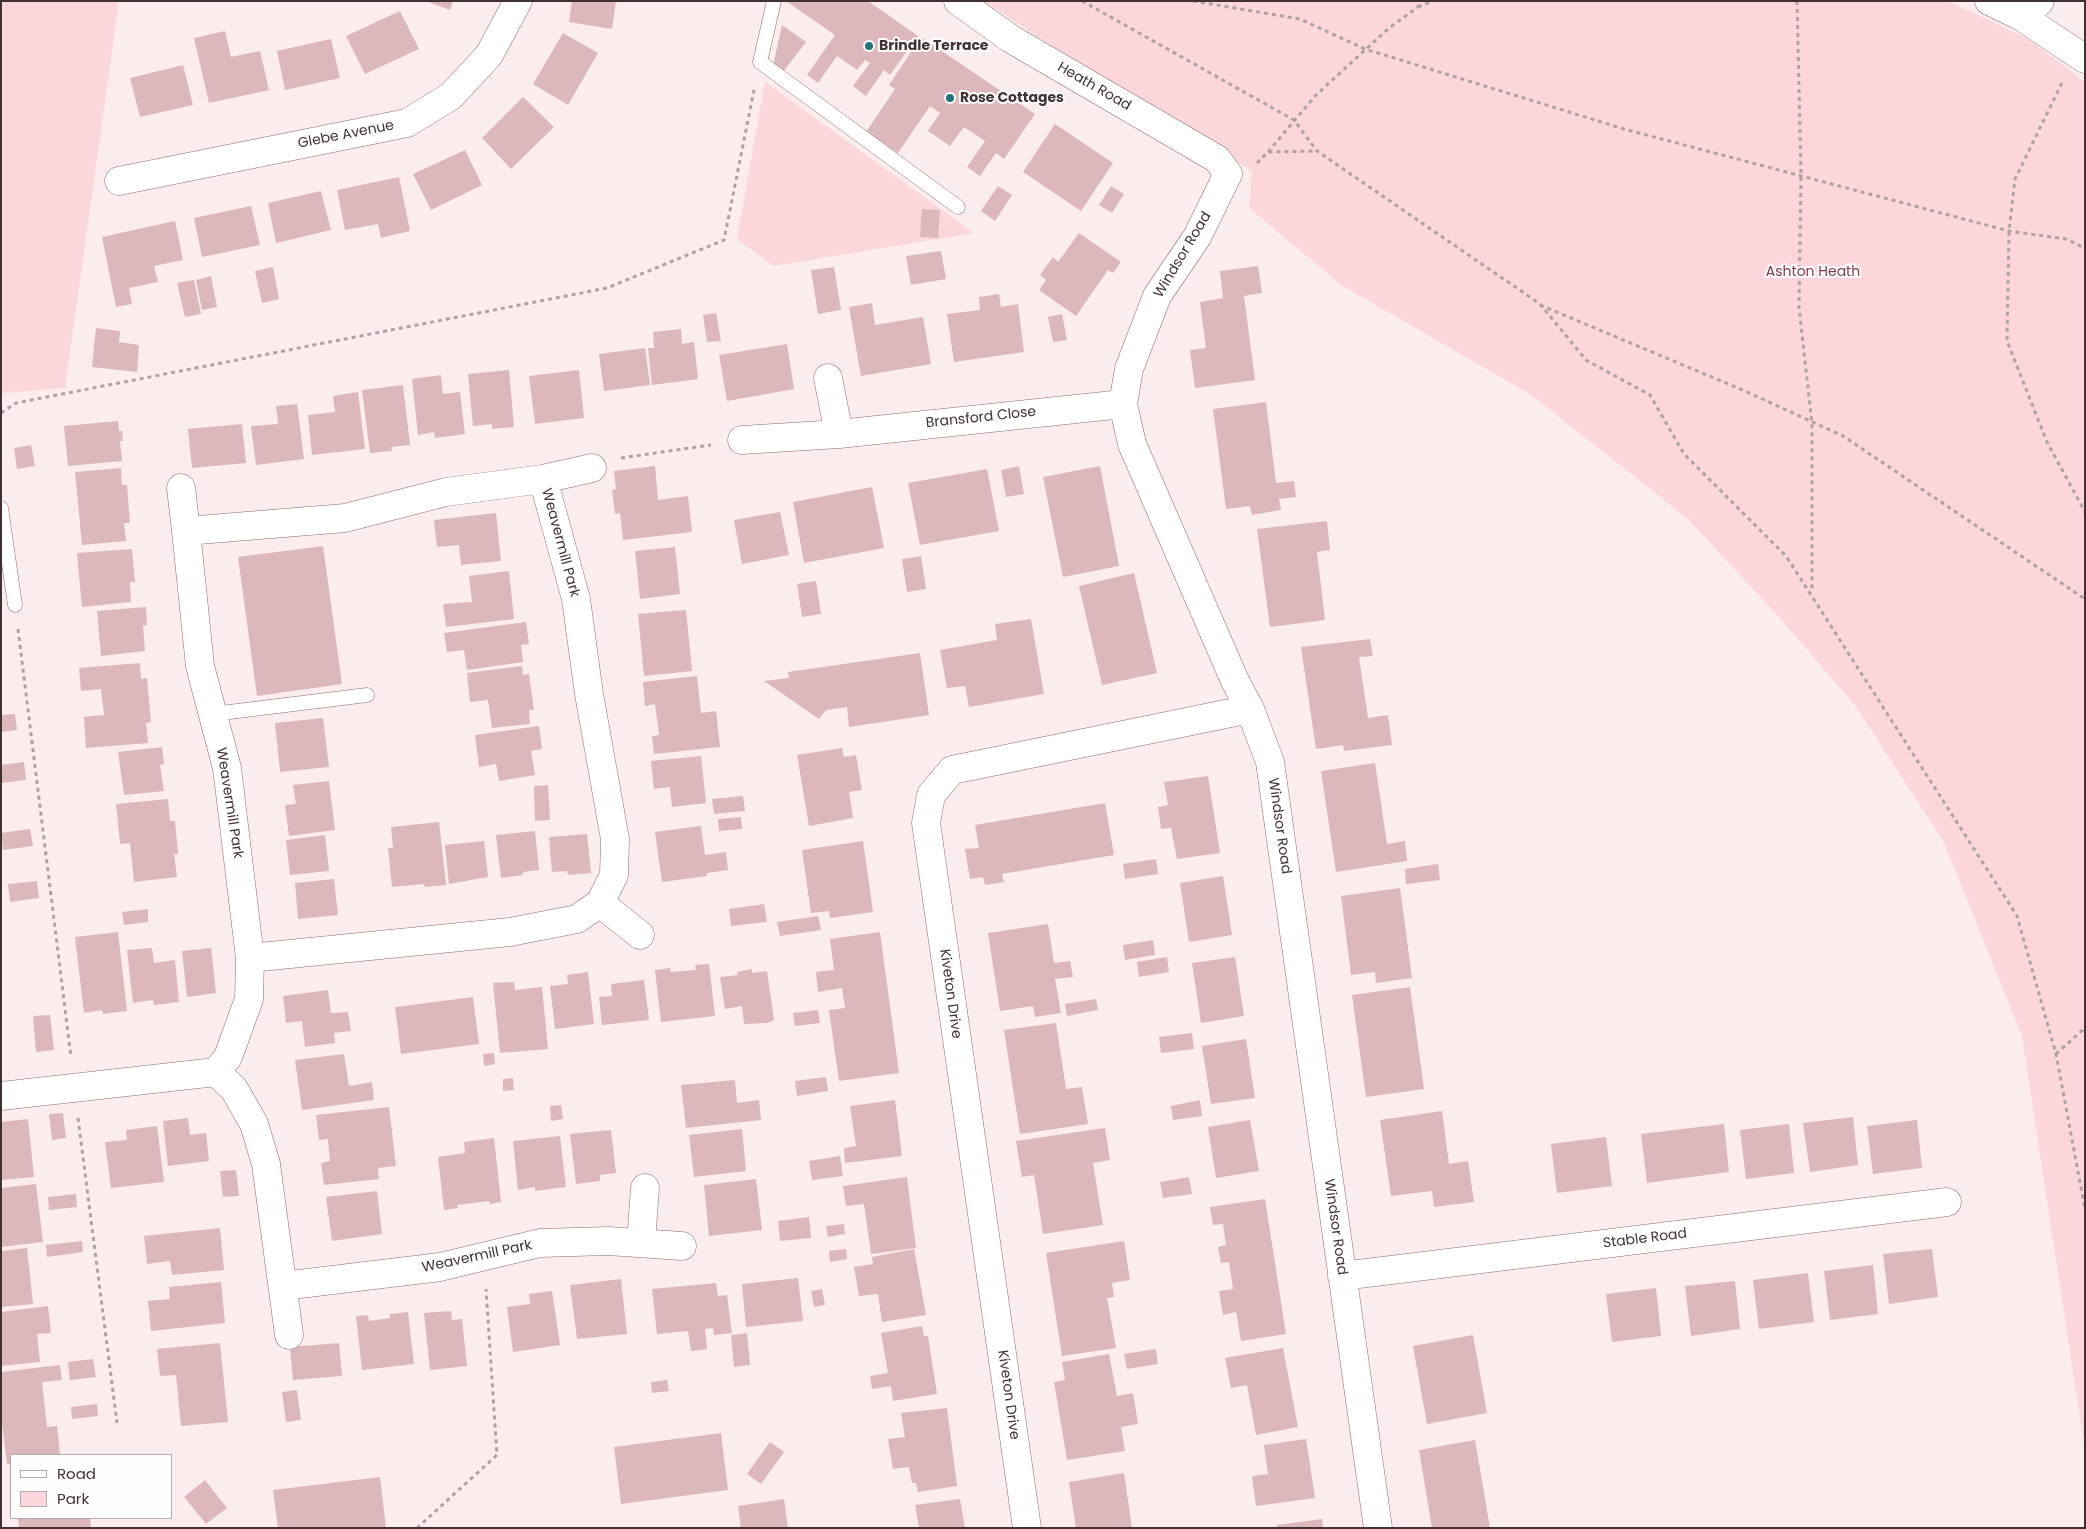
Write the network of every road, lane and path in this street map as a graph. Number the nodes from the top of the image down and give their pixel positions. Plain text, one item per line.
1 (518, 1) edge
2 (774, 1) edge
3 (958, 1) edge
4 (1082, 1) edge
5 (1193, 1) edge
6 (1420, 1) edge
7 (1432, 1) edge
8 (1797, 1) edge
9 (1989, 1) edge
10 (1418, 7) junction
11 (2031, 9) edge
12 (1365, 49) junction
13 (2081, 56) edge
14 (760, 62) junction
15 (1294, 120) junction
16 (1317, 151) junction
17 (1268, 152) junction
18 (1228, 174) junction
19 (1801, 174) junction
20 (119, 181) dead end
21 (958, 207) dead end
22 (2009, 231) junction
23 (2085, 248) edge
24 (1540, 304) junction
25 (828, 378) dead end
26 (1123, 404) junction
27 (1, 413) edge
28 (1812, 424) junction
29 (839, 434) junction
30 (742, 440) joint
31 (592, 468) joint
32 (543, 479) junction
33 (181, 488) dead end
34 (1, 508) edge
35 (2085, 512) edge
36 (186, 531) junction
37 (1812, 593) junction
38 (2085, 599) edge
39 (15, 605) joint
40 (367, 695) dead end
41 (1250, 709) junction
42 (213, 714) junction
43 (600, 904) junction
44 (640, 935) dead end
45 (250, 958) junction
46 (2085, 1028) edge
47 (2056, 1054) junction
48 (216, 1072) junction
49 (74, 1087) junction
50 (1, 1096) edge
51 (645, 1188) dead end
52 (1947, 1202) dead end
53 (2085, 1209) edge
54 (641, 1242) junction
55 (682, 1246) dead end
56 (483, 1256) junction
57 (1342, 1276) junction
58 (283, 1286) junction
59 (289, 1335) dead end
60 (117, 1423) dead end
61 (417, 1528) edge
62 (1027, 1528) edge
63 (1378, 1528) edge

1 - 20 street, Glebe Avenue
2 - 14 lane
3 - 18 street, Heath Road
4 - 15 path
5 - 12 path
6 - 10 path
7 - 10 path
8 - 19 path
9 - 11 street
10 - 12 path
11 - 13 street
12 - 15 path
12 - 19 path
13 - 22 path
14 - 21 lane
14 - 27 path
15 - 16 path
15 - 17 path
16 - 17 path
16 - 24 path
17 - 18 path
18 - 26 street, Windsor Road
19 - 22 path
19 - 28 path
22 - 23 path
22 - 35 path
24 - 28 path
24 - 37 path
25 - 29 street
26 - 29 street, Bransford Close
26 - 41 street, Windsor Road
28 - 37 path
28 - 38 path
29 - 30 street, Bransford Close
30 - 31 path
31 - 32 street
32 - 36 street, Weavermill Park
32 - 43 street, Weavermill Park
33 - 36 street, Weavermill Park
34 - 39 lane
36 - 42 street, Weavermill Park
37 - 47 path
39 - 49 path
40 - 42 lane
41 - 57 street, Windsor Road
41 - 62 street, Kiveton Drive
42 - 45 street, Weavermill Park
43 - 44 street
43 - 45 street
45 - 48 street, Weavermill Park
46 - 47 path
47 - 53 path
48 - 49 street
48 - 58 street
49 - 50 street
49 - 60 path
51 - 54 street
52 - 57 street, Stable Road
54 - 55 street, Weavermill Park
54 - 56 street, Weavermill Park
56 - 58 street, Weavermill Park
56 - 61 path
57 - 63 street, Windsor Road
58 - 59 street

